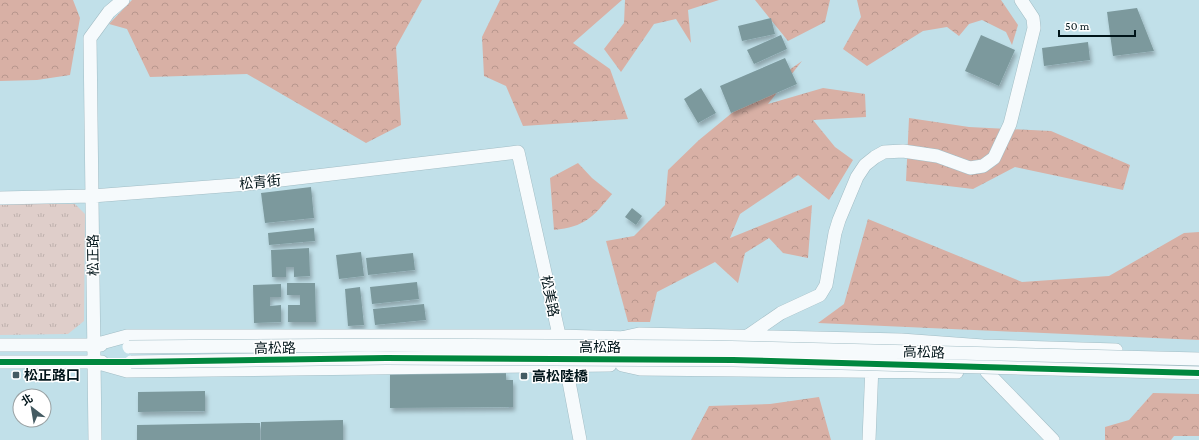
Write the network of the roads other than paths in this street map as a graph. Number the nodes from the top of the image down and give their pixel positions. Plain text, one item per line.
1 (124, 0) edge
2 (1021, 0) edge
3 (518, 152) joint
4 (92, 196) junction
5 (0, 198) edge
6 (558, 336) junction
7 (746, 337) junction
8 (626, 338) junction
9 (874, 340) junction
10 (0, 345) edge
11 (94, 345) junction
12 (983, 346) junction
13 (901, 358) junction
14 (1199, 359) edge
15 (0, 362) edge
16 (95, 362) junction
17 (627, 365) junction
18 (566, 366) junction
19 (987, 372) junction
20 (872, 373) junction
21 (1199, 373) edge
22 (95, 440) edge
23 (580, 440) edge
24 (869, 440) edge
25 (1053, 440) edge

1 - 4 street, 松正路
2 - 7 street
3 - 4 street, 松青街
3 - 6 street, 松美路
4 - 5 street, 松青街
4 - 11 street, 松正路
6 - 8 street, 高松路
6 - 11 street, 高松路
6 - 18 street, 松美路
7 - 8 street, 高松路
7 - 9 street, 高松路
8 - 13 street, bridge
9 - 12 street, 高松路
9 - 20 street
10 - 11 street, 高松路
11 - 13 street, 高松路, bridge
11 - 16 street, 松正路
12 - 19 street
12 - 19 street, 高松路
13 - 14 street, 高松路, bridge
13 - 16 street, 高松路, bridge
13 - 17 street, bridge
13 - 21 street, 高松路, bridge
15 - 16 street, 高松路
16 - 18 street, 高松路
16 - 22 street, 松正路
17 - 18 street, 高松路
17 - 20 street, 高松路
18 - 23 street, 松美路
19 - 20 street, 高松路
19 - 25 street
20 - 24 street

